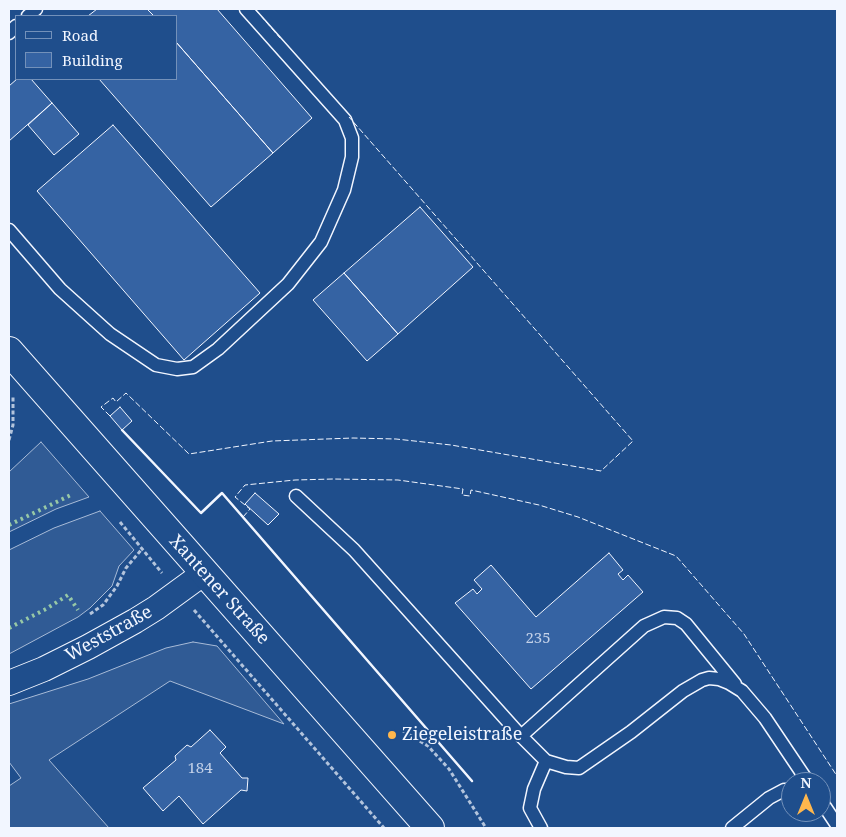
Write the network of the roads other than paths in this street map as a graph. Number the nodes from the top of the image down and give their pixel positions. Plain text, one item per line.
1 (246, 9) edge
2 (9, 230) edge
3 (9, 351) edge
4 (296, 496) dead end
5 (204, 573) junction
6 (9, 684) edge
7 (742, 691) junction
8 (520, 736) junction
9 (546, 761) junction
10 (801, 772) edge
11 (781, 792) edge
12 (430, 828) edge
13 (540, 828) edge
14 (732, 828) edge

1 - 2 lane
3 - 5 main road, Xantener Straße
4 - 8 lane
5 - 6 street, Weststraße
5 - 12 main road, Xantener Straße
7 - 8 lane
7 - 9 lane
7 - 10 lane
8 - 9 lane
9 - 13 lane
11 - 14 lane

